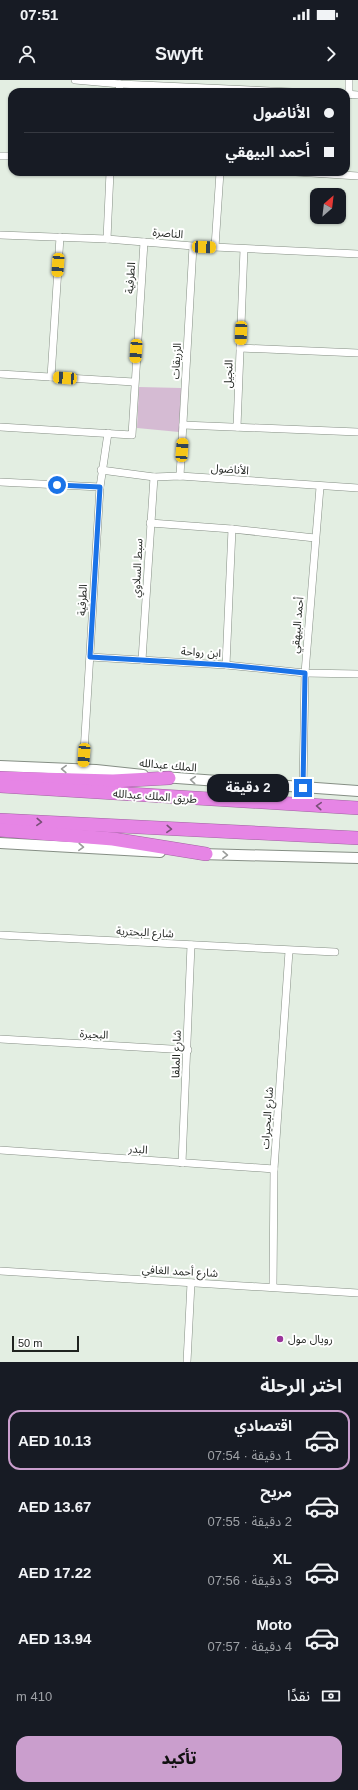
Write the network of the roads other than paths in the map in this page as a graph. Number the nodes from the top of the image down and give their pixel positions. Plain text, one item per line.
1 (75, 80) edge
2 (91, 80) edge
3 (120, 84) junction
4 (214, 84) edge
5 (120, 88) edge
6 (110, 176) edge
7 (220, 176) edge
8 (0, 235) edge
9 (60, 237) junction
10 (107, 239) junction
11 (144, 242) junction
12 (193, 246) junction
13 (215, 247) junction
14 (244, 249) junction
15 (358, 254) edge
16 (240, 348) junction
17 (358, 352) edge
18 (0, 374) edge
19 (51, 376) junction
20 (134, 382) junction
21 (183, 425) junction
22 (0, 427) edge
23 (237, 427) junction
24 (358, 432) edge
25 (108, 433) junction
26 (101, 470) junction
27 (180, 476) junction
28 (154, 477) junction
29 (0, 482) edge
30 (100, 487) junction
31 (320, 487) junction
32 (358, 488) edge
33 (150, 523) junction
34 (232, 529) junction
35 (315, 538) junction
36 (90, 657) junction
37 (142, 660) junction
38 (226, 665) junction
39 (305, 673) junction
40 (358, 674) edge
41 (0, 766) edge
42 (83, 769) junction
43 (0, 778) edge
44 (169, 778) junction
45 (0, 786) edge
46 (303, 788) junction
47 (358, 791) edge
48 (358, 808) edge
49 (0, 820) edge
50 (0, 830) edge
51 (358, 838) edge
52 (0, 843) edge
53 (206, 854) junction
54 (358, 858) edge
55 (0, 935) edge
56 (191, 945) junction
57 (289, 951) junction
58 (335, 952) dead end
59 (0, 1039) edge
60 (188, 1050) junction
61 (0, 1150) edge
62 (182, 1163) junction
63 (274, 1169) junction
64 (0, 1271) edge
65 (191, 1283) junction
66 (273, 1287) junction
67 (358, 1293) edge
68 (187, 1362) edge

1 - 2 street
2 - 3 street
3 - 4 street
3 - 5 street
6 - 10 street
7 - 13 street
8 - 9 street, الناصرة
9 - 10 street, الناصرة
9 - 19 street
10 - 11 street, الناصرة
11 - 12 street, الناصرة
11 - 20 street, الطرفية
12 - 13 street, الناصرة
12 - 21 street, الزريقات
13 - 14 street, الناصرة
14 - 15 street, الناصرة
14 - 16 street, النجيل
16 - 17 street
16 - 23 street, النجيل
18 - 19 street
19 - 20 street
20 - 25 street, الطرفية
21 - 23 street
21 - 27 street, الزريقات
22 - 25 street
23 - 24 street
25 - 26 street, الطرفية
26 - 28 street, الأناضول
26 - 30 street, الطرفية
27 - 28 street, الأناضول
27 - 31 street, الأناضول
28 - 33 street, سبط السلاوي
29 - 30 street
30 - 36 street, الطرفية
31 - 32 street, الأناضول
31 - 35 street, أحمد البيهقي
33 - 34 street
33 - 37 street, سبط السلاوي
34 - 35 street
34 - 38 street
35 - 39 street, أحمد البيهقي
36 - 37 street, ابن رواحة
36 - 42 street, الطرفية
37 - 38 street, ابن رواحة
38 - 39 street, ابن رواحة
39 - 40 street, ابن رواحة
39 - 46 street, أحمد البيهقي
42 -> 41 main road, الملك عبدالله
42 - 44 main road, الملك عبدالله
43 - 44 highway
46 -> 44 main road, الملك عبدالله
48 -> 45 highway, طريق الملك عبدالله
46 - 47 main road, الملك عبدالله
49 -> 51 highway
50 - 53 highway
52 -> 53 main road
53 -> 54 main road
55 - 56 street, شارع البحترية
56 - 57 street, شارع البحترية
56 - 60 street, شارع الملقا
57 - 58 street, شارع البحترية
57 - 63 street, شارع البحيرات
59 - 60 street, البحيرة
60 - 62 street, شارع الملقا
61 - 62 street, البدر
62 - 63 street, البدر
63 - 66 street, شارع البحيرات
64 - 65 street, شارع أحمد الغافي
65 - 66 street, شارع أحمد الغافي
65 - 68 street
66 - 67 street, شارع أحمد الغافي

